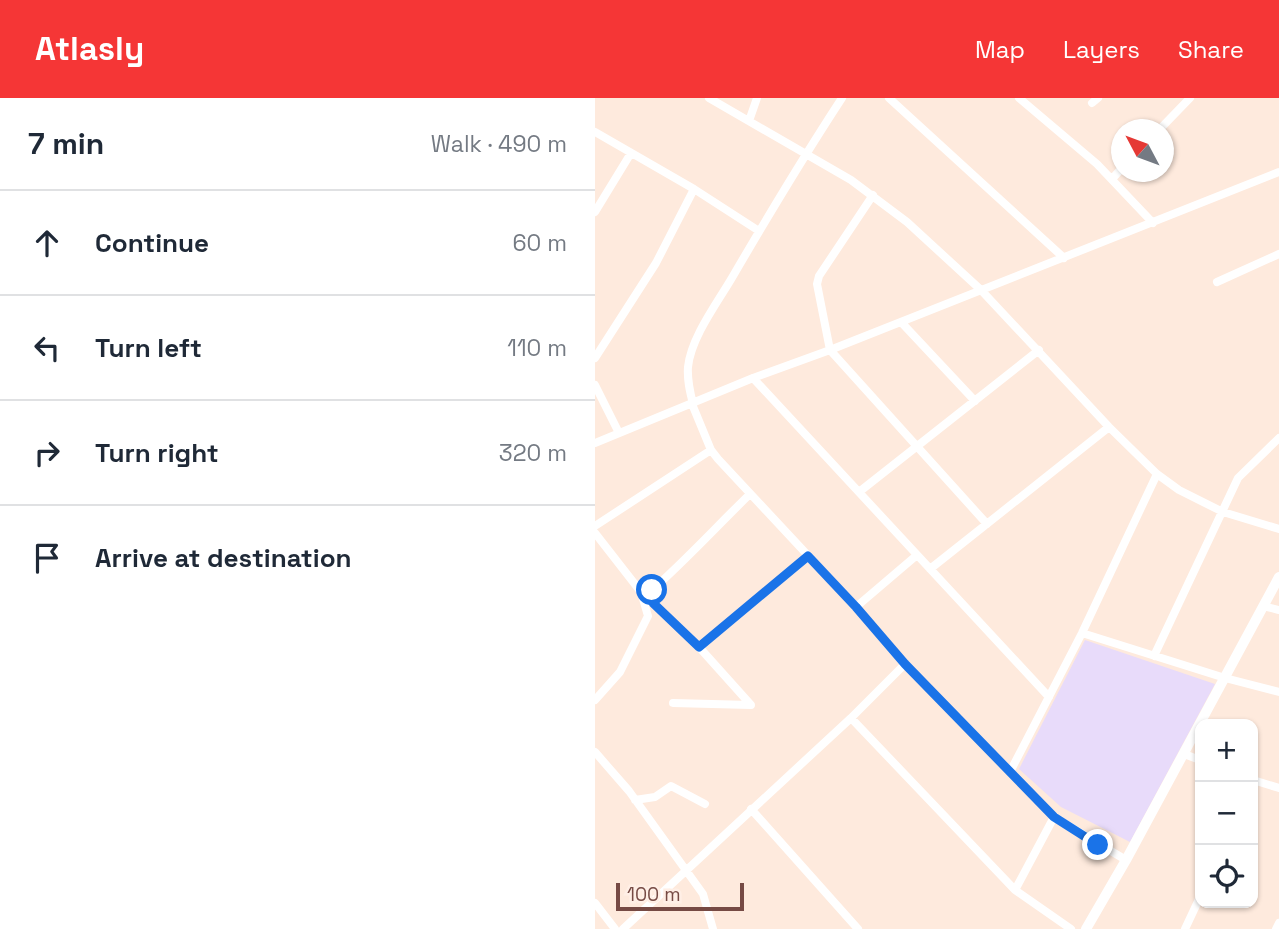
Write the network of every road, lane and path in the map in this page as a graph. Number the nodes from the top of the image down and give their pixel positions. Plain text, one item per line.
1 (709, 98) edge
2 (757, 98) edge
3 (842, 98) edge
4 (889, 98) edge
5 (1190, 98) edge
6 (1021, 99) edge
7 (1170, 119) edge
8 (749, 121) junction
9 (595, 132) edge
10 (631, 153) junction
11 (805, 154) junction
12 (1279, 172) edge
13 (1111, 178) edge
14 (1115, 182) edge
15 (694, 188) junction
16 (873, 195) junction
17 (595, 212) edge
18 (1153, 223) junction
19 (759, 231) junction
20 (1279, 254) edge
21 (1064, 258) junction
22 (1217, 282) dead end
23 (981, 290) junction
24 (901, 322) junction
25 (830, 350) junction
26 (1039, 350) junction
27 (595, 358) edge
28 (753, 378) junction
29 (595, 385) edge
30 (975, 401) junction
31 (692, 404) junction
32 (1109, 427) junction
33 (619, 433) junction
34 (1278, 441) edge
35 (595, 443) edge
36 (917, 446) junction
37 (711, 450) junction
38 (1157, 474) junction
39 (859, 492) junction
40 (750, 494) junction
41 (1223, 512) junction
42 (987, 524) junction
43 (595, 526) edge
44 (1279, 529) edge
45 (595, 533) edge
46 (917, 555) junction
47 (808, 556) junction
48 (930, 569) junction
49 (1279, 577) edge
50 (652, 590) junction
51 (641, 592) junction
52 (1263, 606) junction
53 (856, 607) junction
54 (1279, 610) edge
55 (1082, 633) junction
56 (699, 647) junction
57 (1154, 656) junction
58 (905, 664) junction
59 (1224, 678) junction
60 (1279, 692) edge
61 (1049, 697) junction
62 (595, 700) edge
63 (673, 703) dead end
64 (851, 718) junction
65 (595, 752) edge
66 (1184, 754) junction
67 (1195, 758) edge
68 (1011, 771) junction
69 (1258, 784) edge
70 (1279, 788) edge
71 (635, 800) junction
72 (705, 804) dead end
73 (751, 809) junction
74 (1054, 817) junction
75 (1126, 860) junction
76 (685, 869) junction
77 (1015, 890) junction
78 (595, 903) edge
79 (1195, 908) edge
80 (1279, 923) edge
81 (615, 929) edge
82 (623, 929) edge
83 (713, 929) edge
84 (858, 929) edge
85 (1072, 929) edge
86 (1086, 929) edge
87 (1185, 929) edge
88 (1276, 929) edge

1 - 8 street
2 - 8 street
3 - 11 street
4 - 21 street
5 - 7 street
6 - 13 street
8 - 11 street
9 - 10 street
10 - 15 street
10 - 17 street
11 - 16 street
11 - 19 street
12 - 18 street
14 - 18 street
15 - 19 street
15 - 27 street
16 - 23 street
16 - 25 street
18 - 21 street
19 - 31 street
20 - 22 street
21 - 23 street
23 - 24 street
23 - 26 street
24 - 25 street
24 - 30 street
25 - 28 street
25 - 36 street
26 - 30 street
26 - 32 street
28 - 31 street
28 - 39 street
29 - 33 street
30 - 36 street
31 - 33 street
31 - 37 street
32 - 38 street
32 - 42 street
33 - 35 street
34 - 41 street
36 - 39 street
36 - 42 street
37 - 40 street
37 - 43 street
38 - 41 street
38 - 55 street
39 - 46 street
40 - 47 street
40 - 50 street
41 - 44 street
41 - 57 street
42 - 48 street
45 - 51 street
46 - 48 street
46 - 53 street
47 - 53 street
47 - 56 street
48 - 61 street
49 - 52 street
50 - 51 street
50 - 56 street
51 - 62 street
52 - 54 street
52 - 59 street
53 - 58 street
55 - 57 street
55 - 61 street
56 - 63 street
57 - 59 street
58 - 64 street
58 - 68 street
59 - 60 street
59 - 66 street
61 - 68 street
64 - 73 street
64 - 77 street
65 - 71 street
66 - 67 street
66 - 75 street
68 - 74 street
69 - 70 street
71 - 72 street
71 - 76 street
73 - 76 street
73 - 84 street
74 - 75 street
74 - 77 street
75 - 86 street
76 - 82 street
76 - 83 street
77 - 85 street
78 - 81 street
79 - 87 street
80 - 88 street

